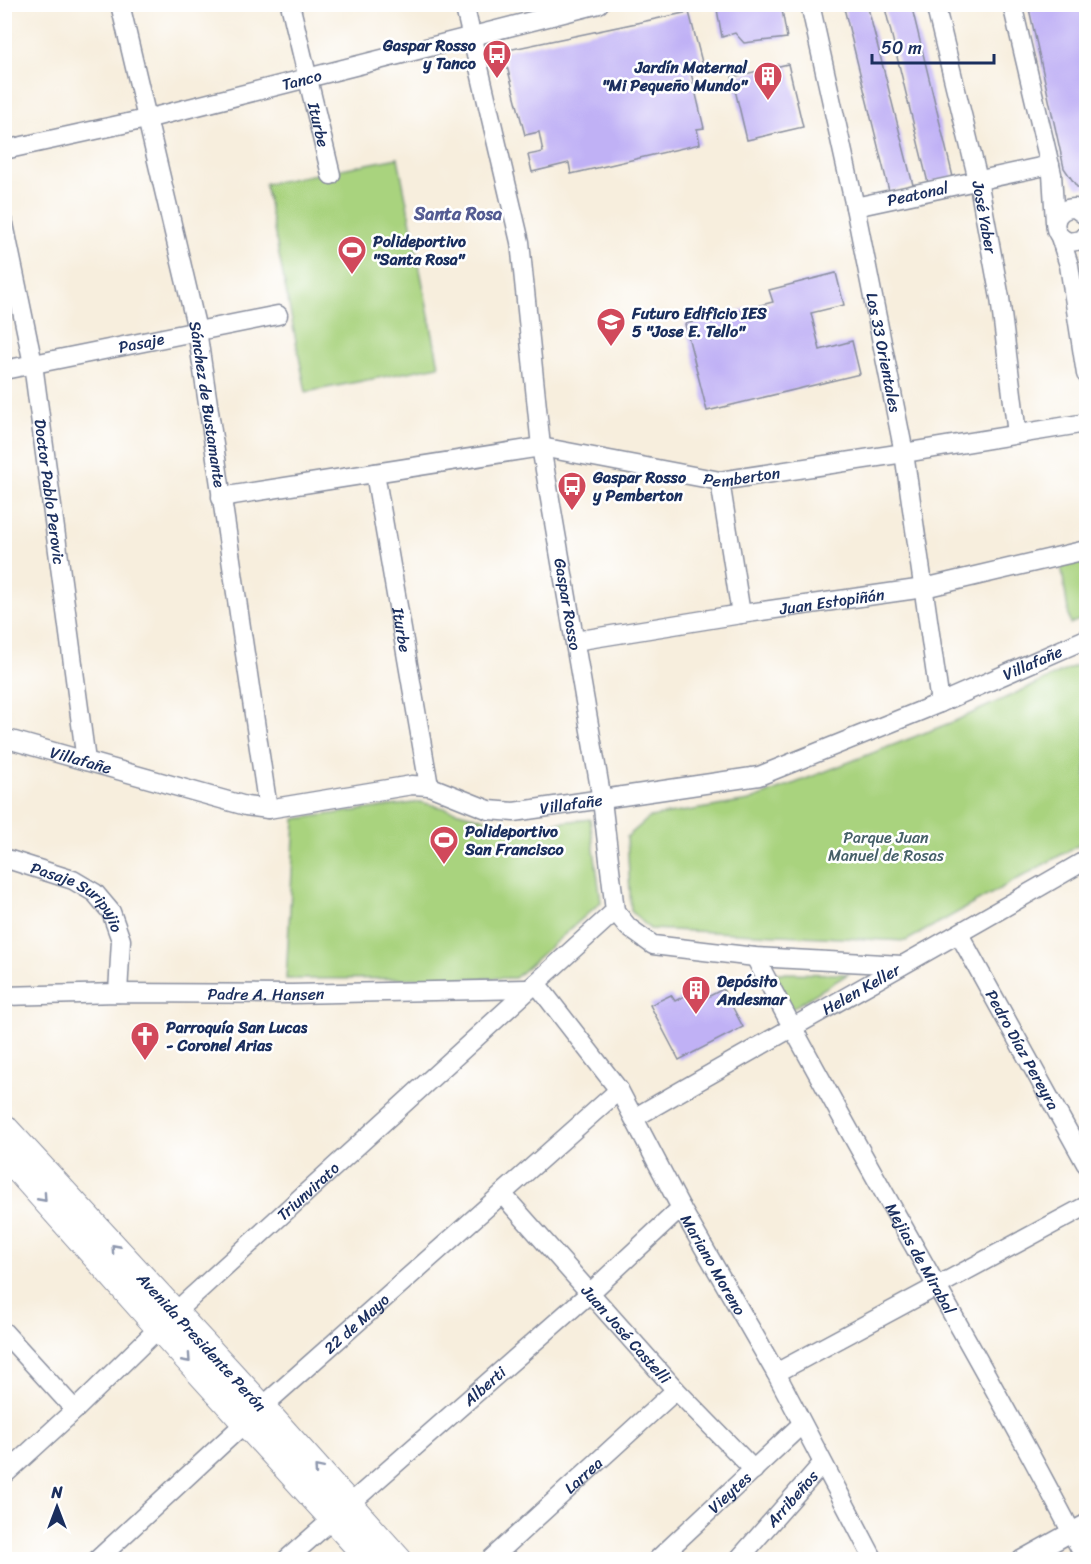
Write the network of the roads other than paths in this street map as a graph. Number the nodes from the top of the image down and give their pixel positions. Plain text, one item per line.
1 (120, 4) edge
2 (290, 4) edge
3 (464, 4) edge
4 (599, 4) edge
5 (810, 4) edge
6 (935, 4) edge
7 (1012, 4) edge
8 (472, 36) junction
9 (308, 79) junction
10 (146, 119) junction
11 (4, 150) edge
12 (1051, 169) junction
13 (330, 175) dead end
14 (978, 180) junction
15 (855, 207) junction
16 (1083, 212) edge
17 (4, 224) edge
18 (1057, 230) junction
19 (1086, 235) edge
20 (1069, 265) junction
21 (278, 315) dead end
22 (197, 330) junction
23 (33, 364) junction
24 (4, 370) edge
25 (1086, 374) edge
26 (1086, 423) edge
27 (1017, 434) junction
28 (541, 447) junction
29 (904, 453) junction
30 (375, 472) junction
31 (720, 481) junction
32 (221, 497) junction
33 (1086, 550) edge
34 (924, 588) junction
35 (741, 614) junction
36 (1086, 639) edge
37 (575, 641) junction
38 (940, 703) junction
39 (4, 738) edge
40 (86, 761) junction
41 (429, 786) junction
42 (602, 800) junction
43 (268, 809) junction
44 (4, 858) edge
45 (1086, 860) edge
46 (615, 910) junction
47 (959, 934) junction
48 (755, 957) junction
49 (902, 964) junction
50 (532, 986) junction
51 (117, 993) junction
52 (4, 996) edge
53 (791, 1027) junction
54 (619, 1090) junction
55 (634, 1118) junction
56 (4, 1127) edge
57 (4, 1154) edge
58 (1086, 1164) edge
59 (503, 1195) junction
60 (1086, 1206) edge
61 (681, 1208) junction
62 (937, 1286) junction
63 (591, 1292) junction
64 (166, 1320) junction
65 (4, 1332) edge
66 (776, 1373) junction
67 (676, 1390) junction
68 (75, 1410) junction
69 (254, 1415) junction
70 (802, 1424) junction
71 (822, 1464) junction
72 (754, 1470) junction
73 (4, 1475) edge
74 (340, 1512) junction
75 (1079, 1528) edge
76 (97, 1560) edge
77 (286, 1560) edge
78 (370, 1560) edge
79 (399, 1560) edge
80 (490, 1560) edge
81 (657, 1560) edge
82 (738, 1560) edge
83 (874, 1560) edge
84 (1021, 1560) edge
85 (1086, 1560) edge

1 - 10 street, Sánchez de Bustamante
2 - 9 street, Iturbe
3 - 8 street, Gaspar Rosso
4 - 8 street, Tanco
5 - 15 street, Los 33 Orientales
6 - 14 street, José Yaber
7 - 12 street
8 - 9 street, Tanco
8 - 28 street, Gaspar Rosso
9 - 10 street, Tanco
9 - 13 street, Iturbe
10 - 11 street, Tanco
10 - 22 street, Sánchez de Bustamante
12 - 14 street, Peatonal
12 - 16 street
12 - 18 street
14 - 15 street, Peatonal
14 - 27 street, José Yaber
15 - 29 street, Los 33 Orientales
16 - 18 street
17 - 23 street, Doctor Pablo Perovic
18 - 19 street
18 - 20 street
19 - 20 street
20 - 25 street
21 - 22 street, Pasaje
22 - 23 street, Pasaje
22 - 32 street, Sánchez de Bustamante
23 - 24 street, Pasaje
23 - 40 street, Doctor Pablo Perovic
26 - 27 street, Pemberton
27 - 29 street, Pemberton
28 - 30 street, Pemberton
28 - 31 street, Pemberton
28 - 37 street, Gaspar Rosso
29 - 31 street, Pemberton
29 - 34 street, Los 33 Orientales
30 - 32 street, Pemberton
30 - 41 street, Iturbe
31 - 35 street
32 - 43 street, Sánchez de Bustamante
33 - 34 street, Juan Estopiñán
34 - 35 street, Juan Estopiñán
34 - 38 street, Los 33 Orientales
35 - 37 street, Juan Estopiñán
36 - 38 street, Villafañe
37 - 42 street, Gaspar Rosso
38 - 42 street, Villafañe
39 - 40 street, Villafañe
40 - 43 street, Villafañe
41 - 42 street, Villafañe
41 - 43 street, Villafañe
42 - 46 street, Gaspar Rosso
44 - 51 street, Pasaje Suripujio
45 - 47 street, Helen Keller
46 - 48 street
46 - 50 street, Triunvirato
47 - 49 street, Helen Keller
47 - 58 street, Pedro Díaz Pereyra
48 - 49 street
48 - 53 street, Mejias de Mirabal
49 - 53 street, Helen Keller
50 - 51 street, Padre A. Hansen
50 - 54 street, Mariano Moreno
50 - 64 street, Triunvirato
51 - 52 street, Padre A. Hansen
53 - 55 street, Helen Keller
53 - 62 street, Mejias de Mirabal
54 - 55 street, Mariano Moreno
54 - 59 street, 22 de Mayo
55 - 61 street, Mariano Moreno
64 -> 56 main road, Avenida Presidente Perón
57 -> 64 main road, Avenida Presidente Perón
59 - 63 street, Juan José Castelli
59 - 69 street, 22 de Mayo
60 - 62 street
61 - 63 street, Alberti
61 - 66 street, Mariano Moreno
62 - 66 street
62 - 75 street, Mejias de Mirabal
63 - 67 street, Juan José Castelli
63 - 74 street, Alberti
64 - 68 street, Triunvirato
64 - 69 main road, Avenida Presidente Perón
65 - 68 street
66 - 70 street, Mariano Moreno
67 - 72 street, Juan José Castelli
67 - 80 street, Larrea
68 - 73 street, Triunvirato
69 - 74 main road, Avenida Presidente Perón
69 - 76 street, 22 de Mayo
70 - 71 street, Mariano Moreno
70 - 72 street, Vieytes
71 - 82 street, Arribeños
71 - 83 street, Mariano Moreno
72 - 81 street, Vieytes
74 - 77 street, Alberti
74 - 78 main road, Avenida Presidente Perón
74 - 79 main road, Avenida Presidente Perón
75 - 84 street
75 - 85 street, Mejias de Mirabal

